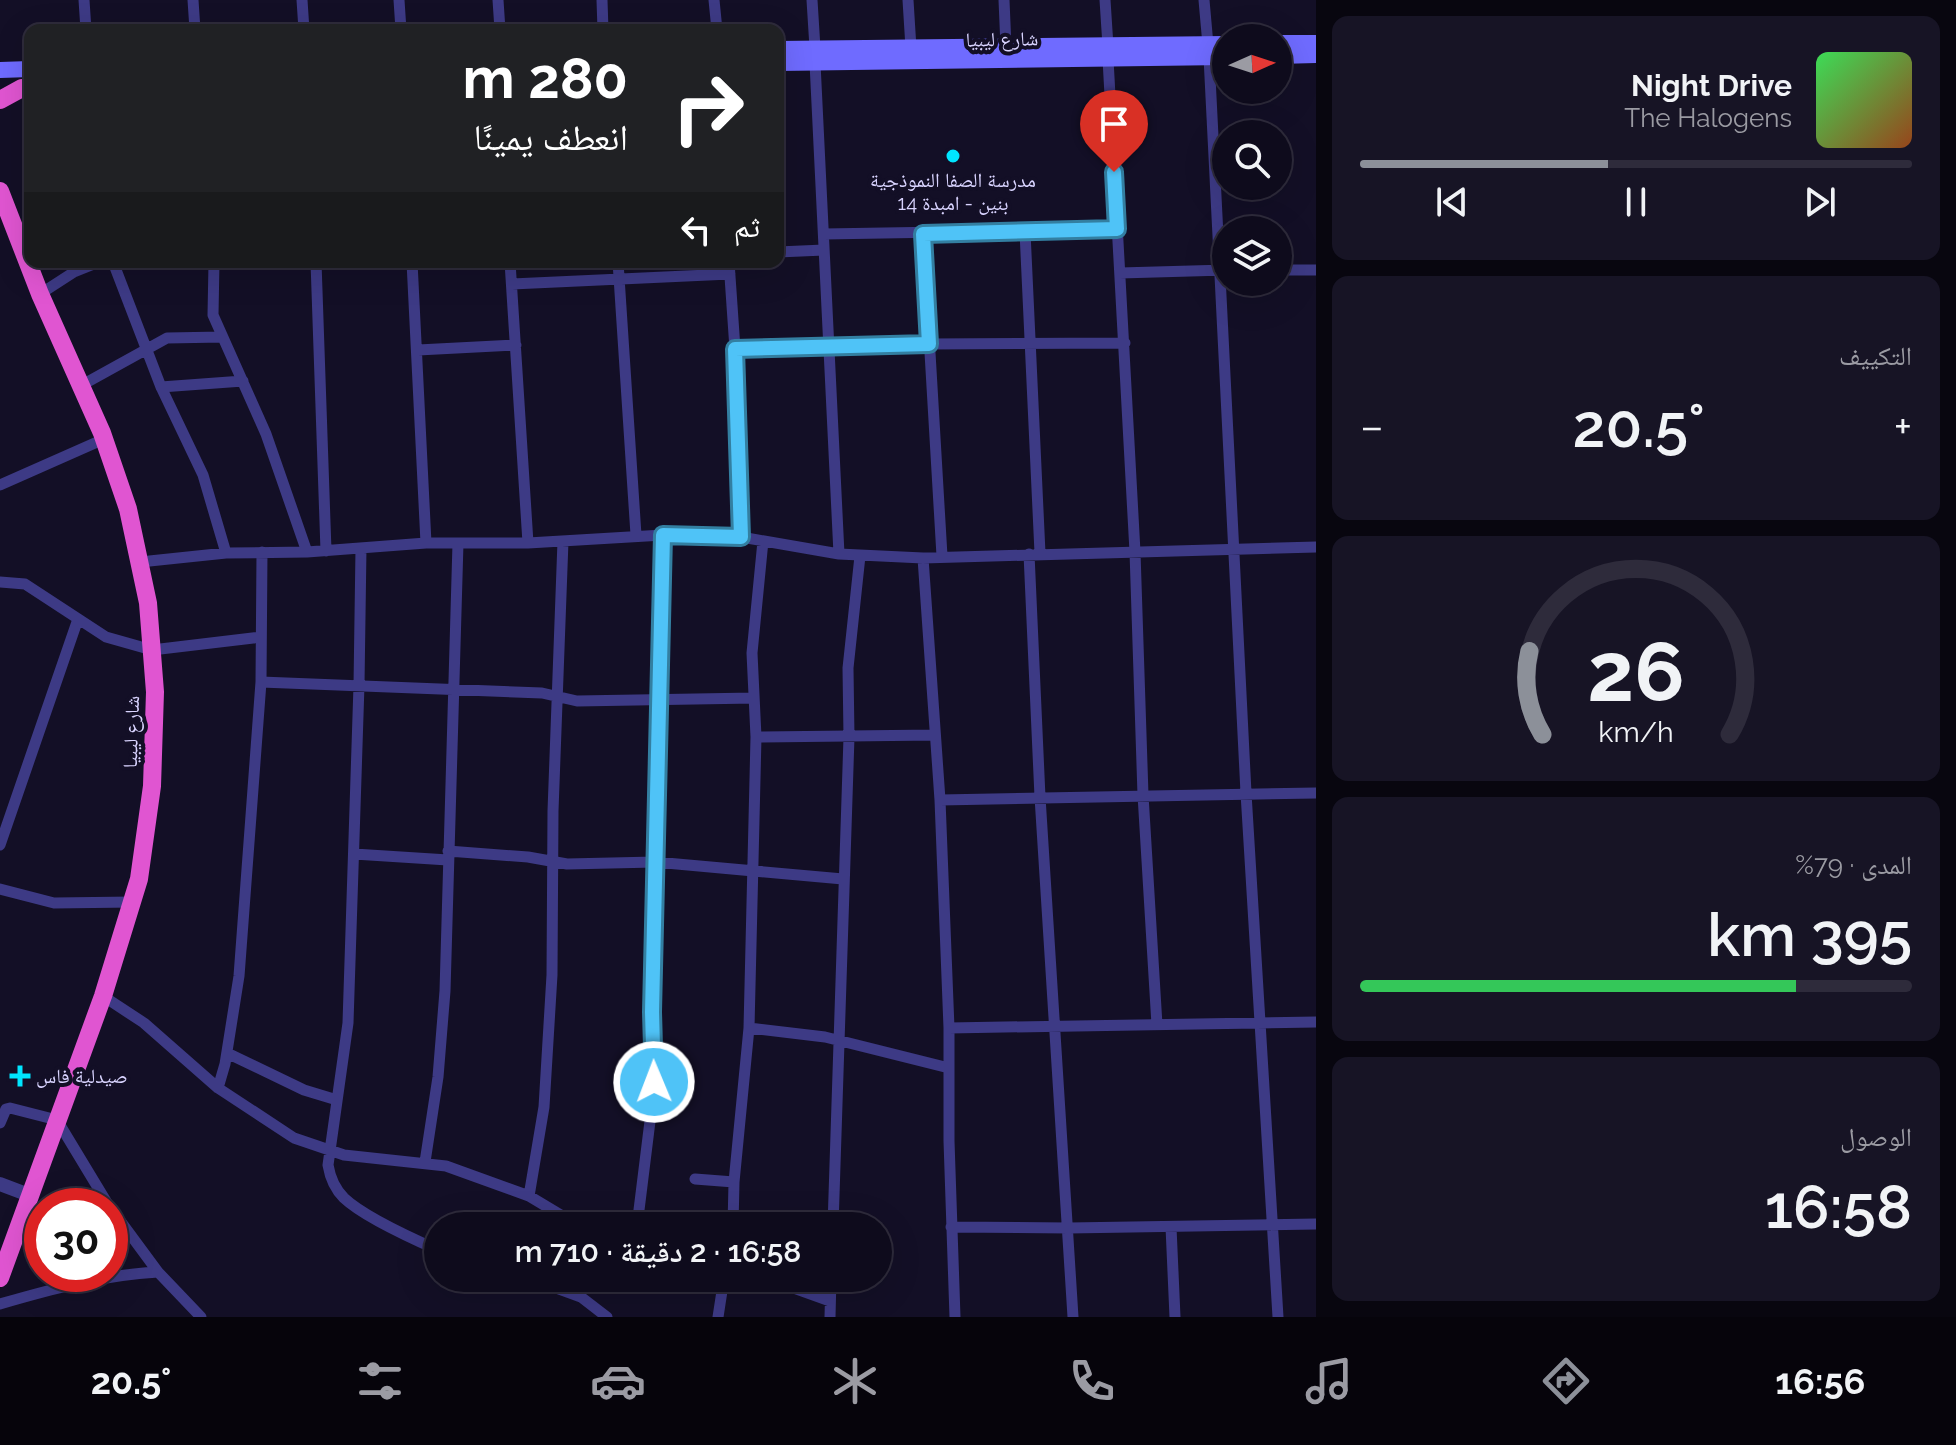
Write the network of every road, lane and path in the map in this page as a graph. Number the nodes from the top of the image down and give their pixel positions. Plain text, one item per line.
1 (84, 0) edge
2 (193, 0) edge
3 (302, 0) edge
4 (399, 0) edge
5 (498, 0) edge
6 (602, 0) edge
7 (714, 0) edge
8 (812, 0) edge
9 (908, 0) edge
10 (1004, 0) edge
11 (1105, 0) edge
12 (1204, 0) edge
13 (86, 24) edge
14 (195, 24) edge
15 (304, 24) edge
16 (401, 24) edge
17 (500, 24) edge
18 (603, 24) edge
19 (716, 24) edge
20 (1212, 42) edge
21 (1292, 43) edge
22 (1316, 43) edge
23 (1006, 47) junction
24 (784, 50) edge
25 (1108, 52) junction
26 (923, 53) junction
27 (1212, 53) edge
28 (815, 55) junction
29 (1316, 55) edge
30 (1292, 56) edge
31 (784, 62) edge
32 (24, 69) edge
33 (0, 70) edge
34 (24, 87) edge
35 (24, 88) edge
36 (0, 89) edge
37 (0, 100) edge
38 (1216, 104) edge
39 (0, 191) edge
40 (1221, 216) edge
41 (1117, 229) junction
42 (1025, 232) junction
43 (824, 234) junction
44 (923, 234) junction
45 (824, 250) junction
46 (784, 252) edge
47 (24, 253) edge
48 (30, 268) edge
49 (84, 268) edge
50 (115, 268) edge
51 (214, 268) edge
52 (316, 268) edge
53 (412, 268) edge
54 (511, 268) edge
55 (618, 268) edge
56 (729, 268) edge
57 (1212, 270) edge
58 (1292, 270) edge
59 (1316, 270) edge
60 (1120, 273) junction
61 (619, 278) junction
62 (512, 284) junction
63 (40, 294) junction
64 (1224, 296) edge
65 (222, 337) junction
66 (1125, 343) junction
67 (929, 344) junction
68 (1028, 344) junction
69 (516, 345) junction
70 (830, 345) junction
71 (145, 348) junction
72 (735, 349) junction
73 (418, 350) junction
74 (243, 381) junction
75 (82, 385) junction
76 (161, 387) junction
77 (104, 439) junction
78 (0, 485) edge
79 (636, 535) junction
80 (663, 535) junction
81 (741, 537) junction
82 (563, 541) junction
83 (763, 541) junction
84 (426, 543) junction
85 (458, 543) junction
86 (528, 543) junction
87 (1316, 547) edge
88 (361, 548) junction
89 (1235, 550) junction
90 (326, 551) junction
91 (262, 552) junction
92 (307, 552) junction
93 (1135, 552) junction
94 (226, 553) junction
95 (839, 554) junction
96 (1035, 554) junction
97 (860, 556) junction
98 (942, 556) junction
99 (923, 558) junction
100 (140, 562) junction
101 (0, 582) edge
102 (78, 619) junction
103 (261, 637) junction
104 (152, 650) junction
105 (261, 682) junction
106 (359, 685) junction
107 (452, 688) junction
108 (558, 698) junction
109 (754, 698) junction
110 (659, 701) junction
111 (935, 735) junction
112 (756, 737) junction
113 (849, 737) junction
114 (1246, 793) junction
115 (1316, 793) edge
116 (1143, 795) junction
117 (1040, 797) junction
118 (940, 800) junction
119 (0, 845) edge
120 (354, 854) junction
121 (448, 856) junction
122 (553, 862) junction
123 (655, 862) junction
124 (754, 871) junction
125 (843, 879) junction
126 (0, 889) edge
127 (133, 902) junction
128 (103, 996) junction
129 (1316, 1022) edge
130 (1259, 1024) junction
131 (1157, 1025) junction
132 (1056, 1026) junction
133 (749, 1028) junction
134 (949, 1028) junction
135 (837, 1041) junction
136 (227, 1053) junction
137 (949, 1068) junction
138 (218, 1088) junction
139 (337, 1100) junction
140 (57, 1120) junction
141 (0, 1123) edge
142 (329, 1151) junction
143 (425, 1162) junction
144 (695, 1179) dead end
145 (734, 1182) junction
146 (0, 1184) edge
147 (32, 1188) edge
148 (99, 1188) edge
149 (24, 1193) edge
150 (529, 1196) junction
151 (24, 1209) edge
152 (556, 1212) edge
153 (639, 1212) edge
154 (733, 1212) edge
155 (833, 1212) edge
156 (1316, 1224) edge
157 (1271, 1225) junction
158 (951, 1227) junction
159 (1171, 1227) junction
160 (1069, 1228) junction
161 (128, 1231) edge
162 (424, 1243) edge
163 (158, 1272) junction
164 (0, 1278) edge
165 (567, 1292) edge
166 (722, 1292) edge
167 (805, 1292) edge
168 (830, 1292) edge
169 (830, 1301) junction
170 (0, 1304) edge
171 (201, 1317) edge
172 (607, 1317) edge
173 (718, 1317) edge
174 (830, 1317) edge
175 (955, 1317) edge
176 (1073, 1317) edge
177 (1175, 1317) edge
178 (1278, 1317) edge

1 - 13 street
2 - 14 street
3 - 15 street
4 - 16 street
5 - 17 street
6 - 18 street
7 - 19 street
8 - 28 street
9 - 26 street
10 - 23 street
11 - 25 street
12 - 20 street
21 - 22 main road
23 - 25 main road, شارع ليبيا
23 - 26 main road, شارع ليبيا
24 - 28 main road, شارع ليبيا
25 - 26 main road, شارع ليبيا
25 - 27 main road, شارع ليبيا
25 - 41 street
26 - 28 main road, شارع ليبيا
26 - 28 main road, شارع ليبيا
28 - 31 main road, شارع ليبيا
28 - 43 street
29 - 30 main road
32 - 33 main road
34 - 36 main road
35 - 37 highway
38 - 40 street
39 - 47 highway, شارع ليبيا
41 - 42 street
41 - 60 street
42 - 44 street
42 - 68 street
43 - 44 street
43 - 45 street
44 - 67 street
45 - 46 street
45 - 70 street
48 - 63 highway, شارع ليبيا
49 - 63 street
50 - 71 street
51 - 65 street
52 - 90 street
53 - 73 street
54 - 62 street
55 - 61 street
56 - 61 street
56 - 72 street
57 - 60 street
58 - 59 street
60 - 66 street
61 - 62 street
61 - 79 street
62 - 69 street
63 - 75 highway, شارع ليبيا
64 - 89 street
65 - 71 street
65 - 74 street
66 - 68 street
66 - 93 street
67 - 68 street
67 - 70 street
67 - 98 street
68 - 96 street
69 - 73 street
69 - 86 street
70 - 72 street
70 - 95 street
71 - 75 street
71 - 76 street
72 - 81 street
73 - 84 street
74 - 76 street
74 - 92 street
75 - 77 highway, شارع ليبيا
76 - 94 street
77 - 78 street
77 - 100 highway, شارع ليبيا
79 - 80 street
79 - 82 street
80 - 81 street
80 - 110 street
81 - 83 street
82 - 86 street
82 - 108 street
83 - 95 street
83 - 109 street
84 - 85 street
84 - 88 street
85 - 86 street
85 - 107 street
87 - 89 street
88 - 90 street
88 - 106 street
89 - 93 street
89 - 114 street
90 - 92 street
91 - 92 street
91 - 94 street
91 - 103 street
93 - 96 street
93 - 116 street
94 - 100 street
95 - 97 street
96 - 98 street
96 - 117 street
97 - 99 street
97 - 113 street
98 - 99 street
99 - 111 street
100 - 104 highway, شارع ليبيا
101 - 102 street
102 - 104 street
102 - 119 street
103 - 104 street
103 - 105 street
104 - 127 highway, شارع ليبيا
105 - 106 street
105 - 136 street
106 - 107 street
106 - 120 street
107 - 108 street
107 - 121 street
108 - 110 street
108 - 122 street
109 - 110 street
109 - 112 street
110 - 123 street
111 - 113 street
111 - 118 street
112 - 113 street
112 - 124 street
113 - 125 street
114 - 115 street
114 - 116 street
114 - 130 street
116 - 117 street
116 - 131 street
117 - 118 street
117 - 132 street
118 - 134 street
120 - 121 street
120 - 139 street
121 - 122 street
121 - 143 street
122 - 123 street
122 - 150 street
123 - 124 street
123 - 153 street
124 - 125 street
124 - 133 street
125 - 135 street
126 - 127 street
127 - 128 highway, شارع ليبيا
128 - 138 street
128 - 140 highway, شارع ليبيا
129 - 130 street
130 - 131 street
130 - 157 street
131 - 132 street
132 - 134 street
132 - 160 street
133 - 135 street
133 - 145 street
134 - 137 street
135 - 137 street
135 - 155 street
136 - 138 street
136 - 139 street
137 - 158 street
138 - 142 street
139 - 142 street
140 - 141 street
140 - 147 highway, شارع ليبيا
140 - 148 street
142 - 143 street
142 - 162 street
143 - 150 street
144 - 145 street
145 - 154 street
146 - 149 street
150 - 152 street
151 - 164 highway, شارع ليبيا
156 - 157 street
157 - 159 street
157 - 178 street
158 - 160 street
158 - 175 street
159 - 160 street
159 - 177 street
160 - 176 street
161 - 163 street
163 - 170 street
163 - 171 street
165 - 172 street
166 - 173 street
167 - 169 street
168 - 169 street
169 - 174 street

